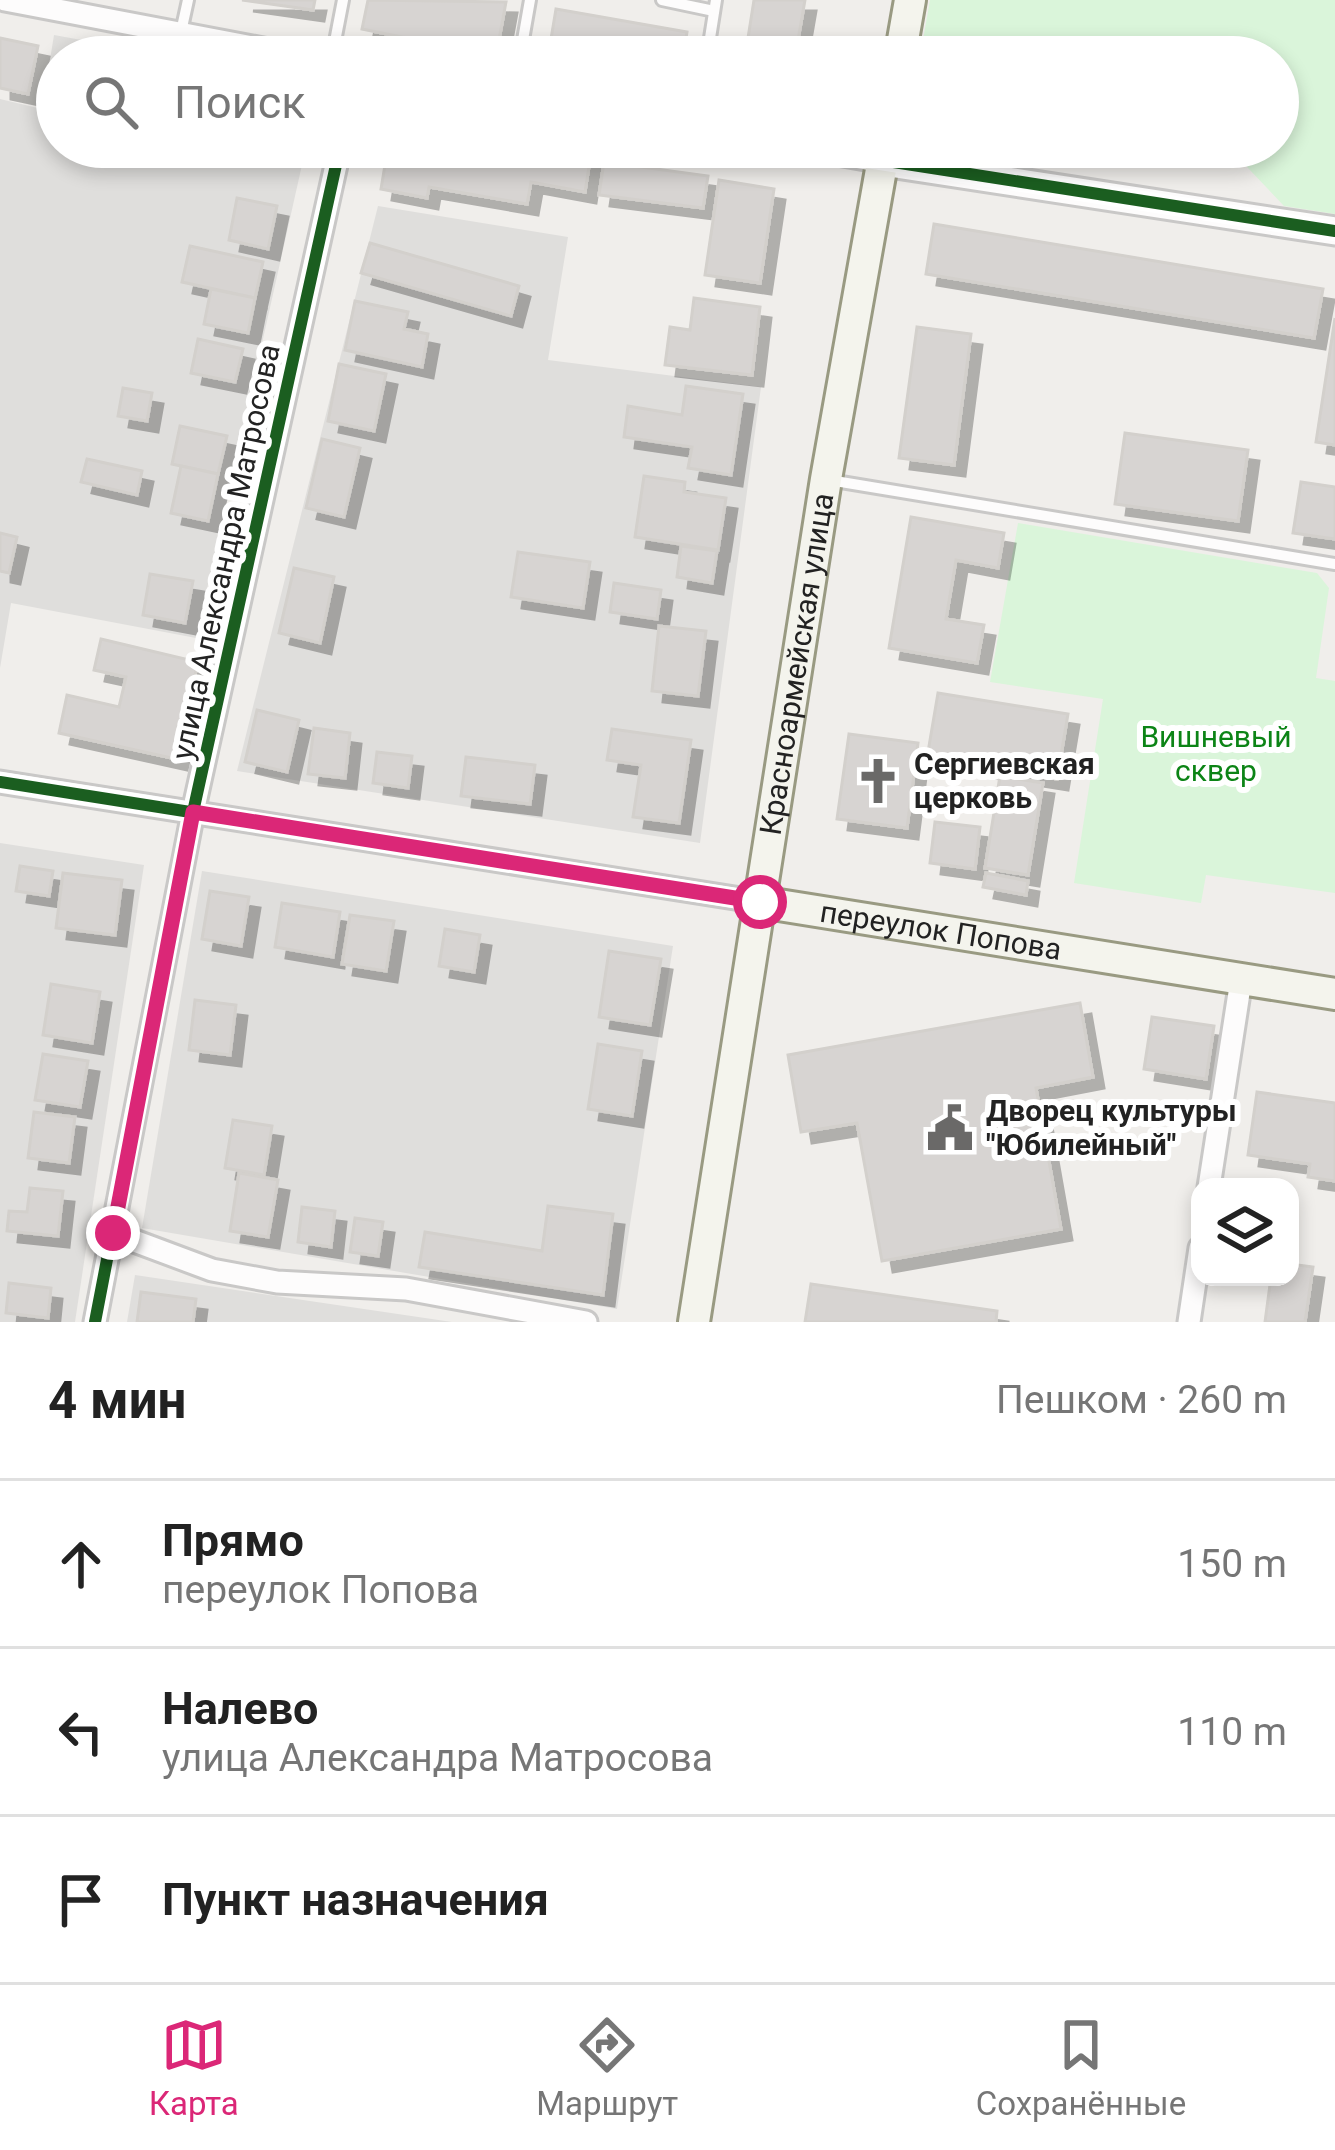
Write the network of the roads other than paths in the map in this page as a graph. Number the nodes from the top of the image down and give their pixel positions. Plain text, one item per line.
1 (5, 0) edge
2 (188, 0) edge
3 (343, 0) edge
4 (530, 0) edge
5 (662, 0) edge
6 (910, 0) edge
7 (715, 6) edge
8 (181, 33) junction
9 (196, 36) edge
10 (336, 36) edge
11 (524, 36) edge
12 (710, 36) edge
13 (904, 36) edge
14 (335, 168) edge
15 (882, 168) edge
16 (961, 168) edge
17 (1335, 231) edge
18 (826, 479) junction
19 (1335, 564) edge
20 (0, 782) edge
21 (193, 812) junction
22 (760, 902) junction
23 (1240, 980) junction
24 (1335, 994) edge
25 (1210, 1178) edge
26 (113, 1233) junction
27 (1194, 1286) edge
28 (95, 1322) edge
29 (586, 1322) edge
30 (694, 1322) edge
31 (1189, 1322) edge

1 - 8 street
2 - 8 lane
3 - 10 lane
4 - 11 lane
5 - 7 lane
6 - 13 main road
7 - 12 lane
8 - 9 street
14 - 21 street, улица Александра Матросова
15 - 18 main road, Красноармейская улица
16 - 17 street
18 - 19 lane
18 - 22 main road, Красноармейская улица
20 - 21 street, переулок Попова
21 - 22 street, переулок Попова
21 - 26 street, улица Александра Матросова
22 - 23 main road, переулок Попова
22 - 30 main road, Красноармейская улица
23 - 24 main road, переулок Попова
23 - 25 street
26 - 28 street, улица Александра Матросова
26 - 29 street
27 - 31 street

